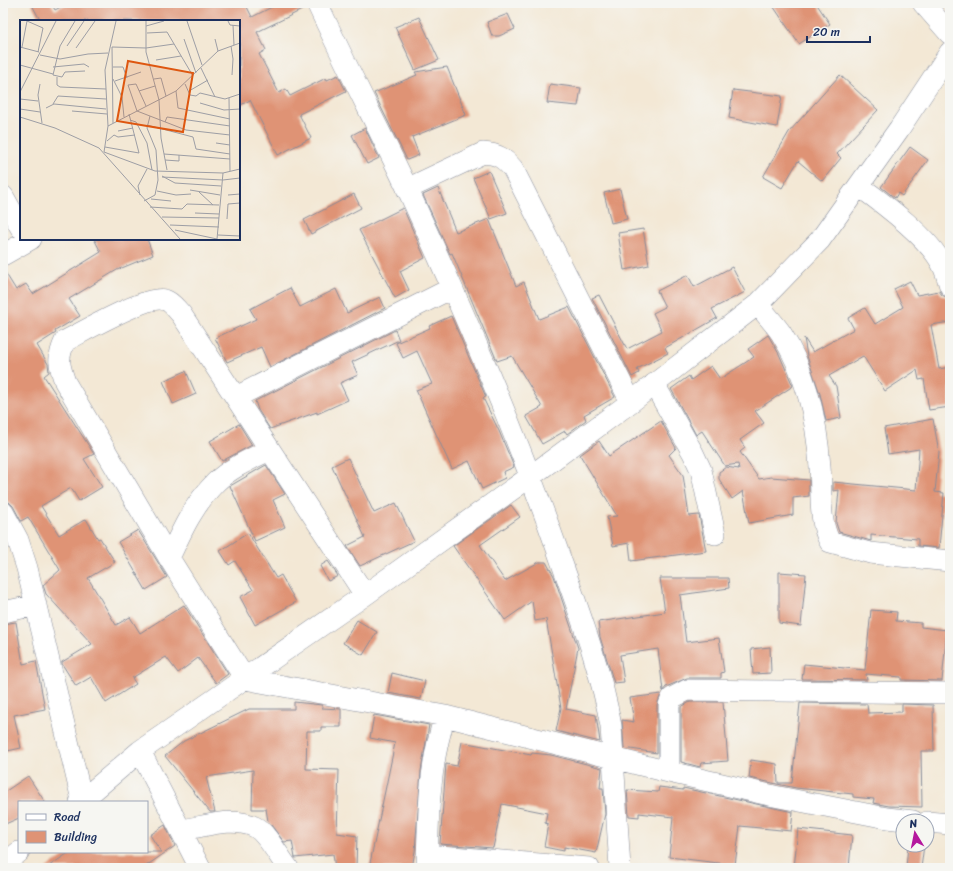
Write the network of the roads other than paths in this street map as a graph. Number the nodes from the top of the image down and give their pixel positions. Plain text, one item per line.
1 (317, 3) edge
2 (923, 3) edge
3 (950, 34) edge
4 (950, 52) edge
5 (859, 186) junction
6 (407, 189) junction
7 (3, 196) edge
8 (20, 225) edge
9 (23, 240) edge
10 (3, 255) edge
11 (946, 263) edge
12 (950, 286) edge
13 (452, 288) junction
14 (758, 304) junction
15 (654, 384) junction
16 (236, 397) junction
17 (631, 402) junction
18 (268, 450) junction
19 (531, 476) junction
20 (3, 512) edge
21 (715, 534) dead end
22 (169, 558) junction
23 (950, 561) edge
24 (366, 595) junction
25 (36, 605) junction
26 (3, 612) edge
27 (245, 679) junction
28 (950, 693) edge
29 (445, 716) junction
30 (140, 751) junction
31 (613, 758) junction
32 (669, 772) junction
33 (81, 801) edge
34 (895, 818) edge
35 (935, 823) edge
36 (950, 824) edge
37 (181, 830) junction
38 (18, 853) edge
39 (427, 862) edge
40 (3, 865) edge
41 (200, 868) edge
42 (288, 868) edge
43 (588, 868) edge
44 (620, 868) edge

1 - 6 street
2 - 3 street
4 - 5 street
5 - 11 street
5 - 14 street
6 - 13 street
6 - 17 street
7 - 8 street
9 - 10 street
11 - 12 street
13 - 16 street
13 - 19 street
14 - 15 street
14 - 23 street
15 - 17 street
15 - 21 street
16 - 18 street
16 - 22 street
17 - 19 street
18 - 22 street
18 - 24 street
19 - 24 street
19 - 31 street
20 - 25 street
22 - 27 street
24 - 27 street
25 - 26 street
25 - 33 street
27 - 29 street
27 - 30 street
28 - 32 street
29 - 31 street
29 - 39 street
30 - 33 street
30 - 37 street
31 - 32 street
31 - 44 street
32 - 34 street
35 - 36 street
37 - 41 street
37 - 42 street
38 - 40 street
39 - 43 street

